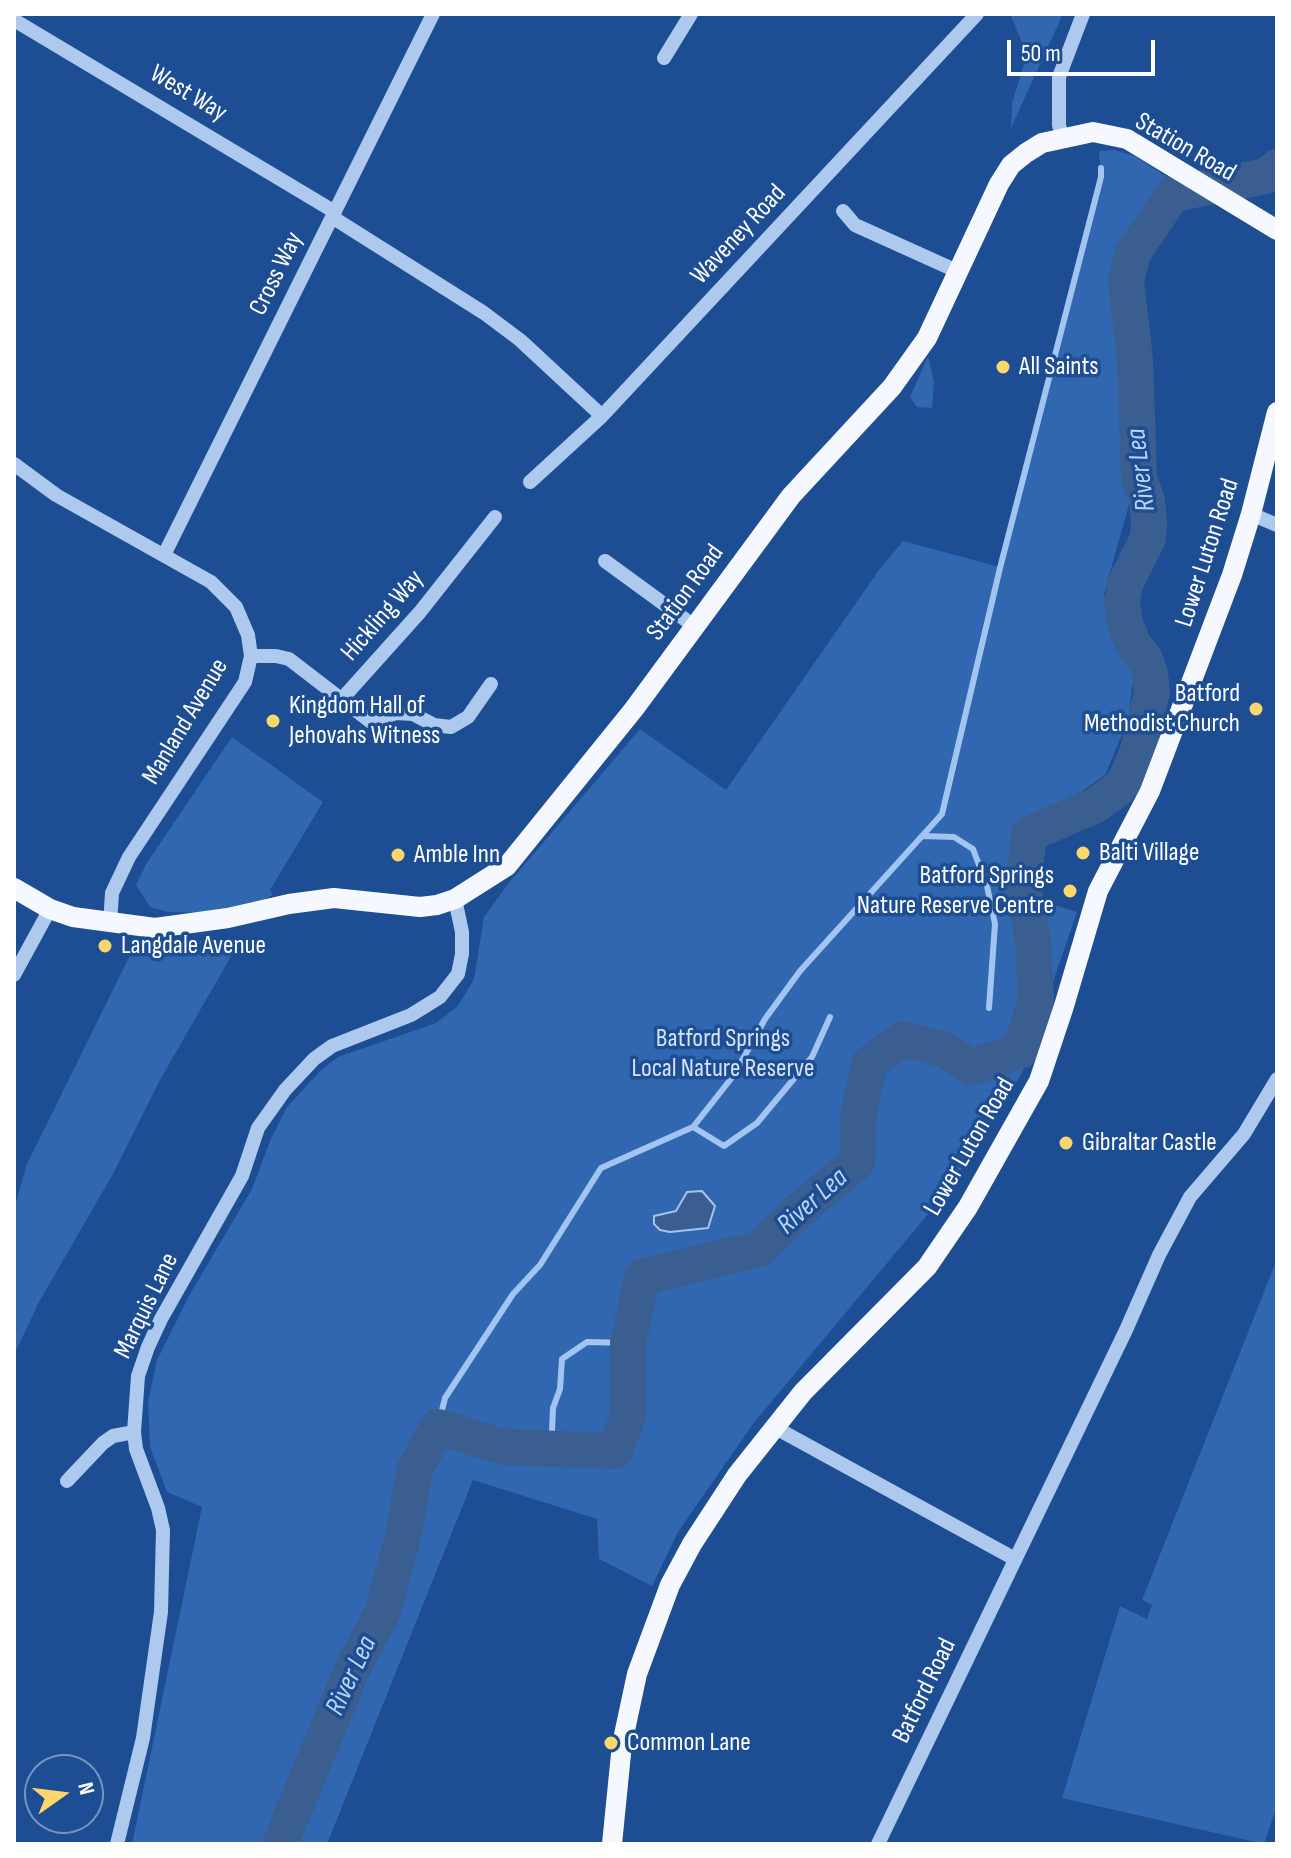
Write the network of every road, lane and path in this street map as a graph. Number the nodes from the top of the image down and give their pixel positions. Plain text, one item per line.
1 (433, 14) edge
2 (691, 14) edge
3 (977, 14) edge
4 (1083, 14) edge
5 (14, 20) edge
6 (664, 58) dead end
7 (1062, 137) junction
8 (843, 211) dead end
9 (333, 214) junction
10 (1277, 230) edge
11 (959, 272) junction
12 (1277, 412) edge
13 (602, 416) junction
14 (14, 464) edge
15 (530, 482) dead end
16 (1251, 514) junction
17 (495, 517) dead end
18 (1277, 525) edge
19 (164, 555) junction
20 (605, 561) dead end
21 (694, 626) junction
22 (251, 656) junction
23 (491, 684) dead end
24 (341, 700) junction
25 (14, 888) edge
26 (455, 899) junction
27 (50, 909) junction
28 (110, 924) junction
29 (14, 975) edge
30 (1277, 1079) edge
31 (774, 1427) junction
32 (134, 1432) junction
33 (67, 1481) dead end
34 (1015, 1559) junction
35 (117, 1844) edge
36 (612, 1844) edge
37 (878, 1844) edge

1 - 9 street, Cross Way
2 - 6 street
3 - 13 street, Waveney Road
4 - 7 street
5 - 9 street, West Way
7 - 10 main road, Station Road
7 - 11 main road, Station Road
8 - 11 street
9 - 13 street, West Way
9 - 19 street, Cross Way
11 - 21 main road, Station Road
12 - 16 main road, Lower Luton Road
13 - 15 street, Waveney Road
14 - 19 street, Manland Avenue
16 - 18 street
16 - 31 main road, Lower Luton Road
17 - 24 street, Hickling Way
19 - 22 street, Manland Avenue
20 - 21 street
21 - 26 main road, Station Road
22 - 24 street, Hickling Way
22 - 28 street, Manland Avenue
23 - 24 street
25 - 27 main road, Station Road
26 - 28 main road, Station Road
26 - 32 street, Marquis Lane
27 - 28 main road, Station Road
27 - 29 street
30 - 34 street, Batford Road
31 - 34 street
31 - 36 main road, Lower Luton Road
32 - 33 street
32 - 35 street, Marquis Lane
34 - 37 street, Batford Road

